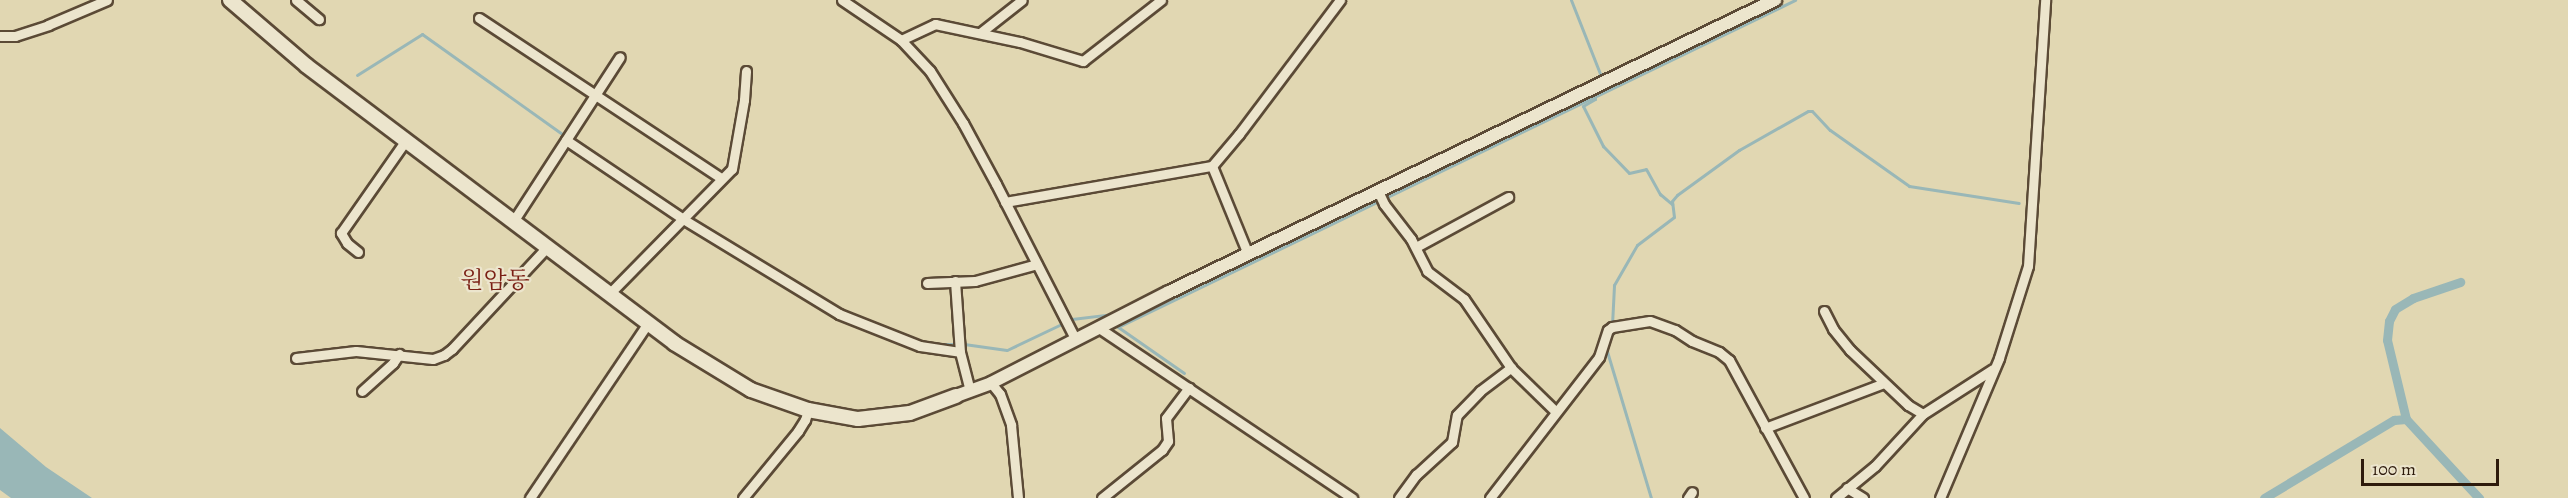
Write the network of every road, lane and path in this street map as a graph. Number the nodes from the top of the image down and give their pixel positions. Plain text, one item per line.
1 (107, 0) edge
2 (230, 0) edge
3 (296, 0) edge
4 (842, 0) edge
5 (1022, 0) edge
6 (1161, 0) edge
7 (1775, 0) edge
8 (2045, 0) edge
9 (1334, 2) edge
10 (479, 18) dead end
11 (319, 19) dead end
12 (980, 33) junction
13 (0, 36) edge
14 (901, 40) junction
15 (620, 57) dead end
16 (746, 71) dead end
17 (595, 95) junction
18 (406, 140) junction
19 (566, 140) junction
20 (1212, 166) junction
21 (722, 179) junction
22 (1378, 191) junction
23 (1508, 197) dead end
24 (1005, 202) junction
25 (683, 219) junction
26 (514, 220) junction
27 (548, 246) junction
28 (1416, 248) junction
29 (358, 252) dead end
30 (1248, 254) junction
31 (1037, 264) junction
32 (955, 281) junction
33 (927, 283) dead end
34 (609, 294) junction
35 (1824, 311) dead end
36 (648, 323) junction
37 (1099, 328) junction
38 (1076, 340) junction
39 (960, 352) junction
40 (399, 354) junction
41 (296, 358) dead end
42 (1511, 368) junction
43 (1993, 369) junction
44 (991, 383) junction
45 (1884, 383) junction
46 (1189, 388) junction
47 (362, 391) dead end
48 (970, 391) junction
49 (956, 396) joint
50 (808, 410) junction
51 (1555, 411) junction
52 (1923, 414) junction
53 (1765, 428) junction
54 (1847, 488) junction
55 (530, 498) edge
56 (743, 498) edge
57 (1018, 498) edge
58 (1102, 498) edge
59 (1352, 498) edge
60 (1400, 498) edge
61 (1490, 498) edge
62 (1804, 498) edge
63 (1836, 498) edge
64 (1863, 498) edge
65 (1940, 498) edge

1 - 13 street
2 - 18 main road
3 - 11 street
4 - 14 street
5 - 12 street
6 - 12 street
7 - 22 street
8 - 43 street
9 - 20 street
10 - 17 street
12 - 14 street
14 - 24 street
15 - 17 street
16 - 21 street
17 - 19 street
17 - 21 street
18 - 26 main road
18 - 29 street
19 - 25 street
19 - 26 street
20 - 24 street
20 - 30 street
21 - 25 street
22 - 28 street
22 - 30 street
23 - 28 street
24 - 31 street
25 - 34 street
25 - 39 street
26 - 27 main road
27 - 34 main road
27 - 40 street
28 - 42 street
30 - 37 street
31 - 32 street
31 - 38 street
32 - 33 street
32 - 39 street
34 - 36 main road
35 - 45 street
36 - 50 main road
36 - 55 street
37 - 38 street
37 - 46 street
38 - 44 street
39 - 48 street
40 - 41 street
40 - 47 street
42 - 51 street
42 - 60 street
43 - 52 street
43 - 65 street
44 - 48 street
44 - 57 street
45 - 52 street
45 - 53 street
46 - 58 street
46 - 59 street
48 - 49 street
49 - 50 main road
50 - 56 street
51 - 53 street
51 - 61 street
52 - 54 street
53 - 62 street
54 - 63 street
54 - 64 street

